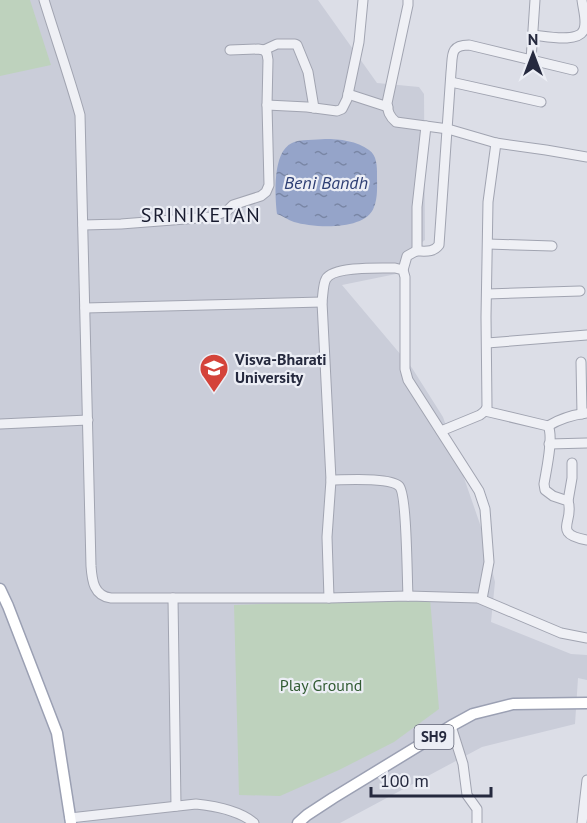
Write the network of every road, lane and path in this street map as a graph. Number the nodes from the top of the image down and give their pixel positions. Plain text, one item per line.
1 (44, 0) edge
2 (363, 0) edge
3 (408, 0) edge
4 (535, 0) edge
5 (582, 0) edge
6 (533, 34) junction
7 (230, 50) dead end
8 (264, 50) junction
9 (531, 60) junction
10 (573, 70) dead end
11 (451, 82) junction
12 (348, 94) junction
13 (541, 102) dead end
14 (267, 105) junction
15 (388, 107) junction
16 (314, 108) junction
17 (426, 126) junction
18 (448, 129) junction
19 (496, 143) junction
20 (587, 157) edge
21 (83, 225) junction
22 (488, 244) junction
23 (552, 246) dead end
24 (416, 250) junction
25 (403, 270) junction
26 (580, 291) dead end
27 (487, 294) junction
28 (322, 302) junction
29 (85, 308) junction
30 (587, 334) edge
31 (487, 342) junction
32 (581, 362) dead end
33 (485, 411) junction
34 (585, 413) edge
35 (88, 420) junction
36 (0, 424) edge
37 (548, 426) junction
38 (441, 431) junction
39 (587, 443) edge
40 (549, 444) junction
41 (572, 463) dead end
42 (331, 480) junction
43 (568, 501) junction
44 (587, 540) edge
45 (0, 589) edge
46 (408, 596) junction
47 (173, 598) junction
48 (329, 598) junction
49 (482, 599) junction
50 (587, 638) edge
51 (587, 703) edge
52 (451, 726) junction
53 (587, 780) edge
54 (176, 806) junction
55 (70, 820) edge
56 (254, 823) edge
57 (298, 823) edge
58 (477, 823) edge
59 (582, 823) edge

1 - 21 street
2 - 12 street
3 - 15 street
4 - 6 street
5 - 6 street
6 - 9 street
7 - 8 street
8 - 14 street
8 - 16 street
9 - 10 street
9 - 11 street
11 - 13 street
11 - 18 street
12 - 15 street
12 - 16 street
14 - 16 street
14 - 21 street
15 - 17 street
17 - 18 street
17 - 24 street
18 - 19 street
18 - 24 street
19 - 20 street
19 - 22 street
21 - 29 street
22 - 23 street
22 - 27 street
24 - 25 street
25 - 28 street
25 - 38 street
26 - 27 street
27 - 31 street
28 - 29 street
28 - 42 street
29 - 35 street
30 - 31 street
31 - 33 street
32 - 34 street
33 - 37 street
33 - 38 street
34 - 37 street
35 - 36 street
35 - 47 street
37 - 40 street
38 - 49 street
39 - 40 street
40 - 43 street
41 - 43 street
42 - 46 street
42 - 48 street
43 - 44 street
45 - 55 main road
46 - 48 street
46 - 49 street
47 - 48 street
47 - 54 street
49 - 50 street
51 - 52 main road, SH9
52 - 57 main road, SH9
52 - 58 street
53 - 59 street
54 - 55 street
54 - 56 street

